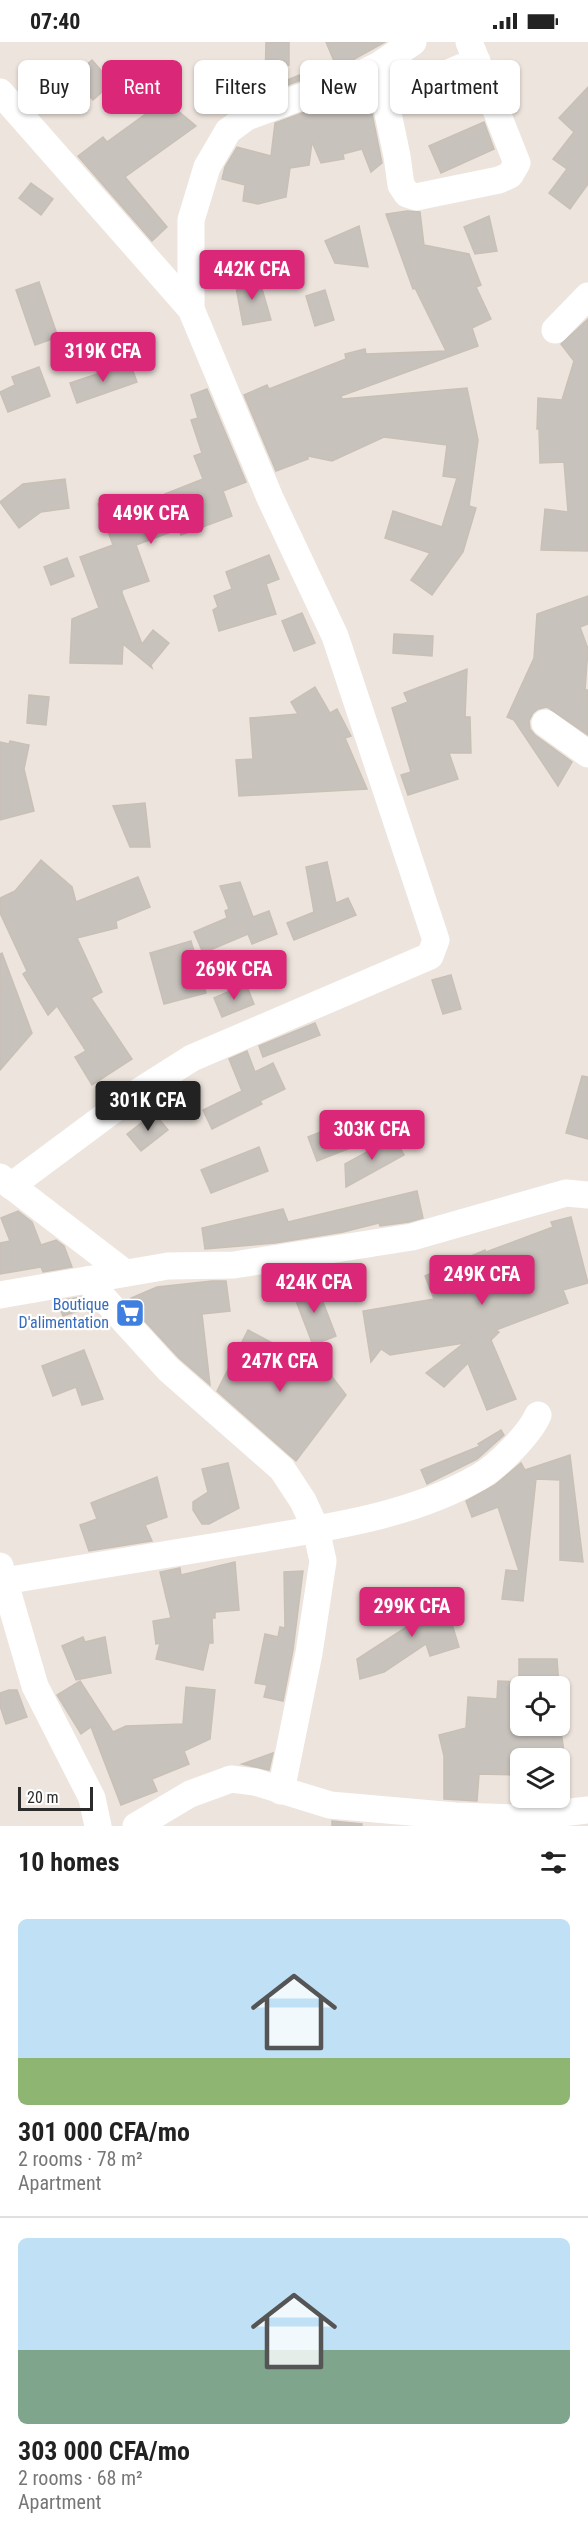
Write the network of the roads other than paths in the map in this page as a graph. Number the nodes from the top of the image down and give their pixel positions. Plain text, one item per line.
1 (413, 42) edge
2 (473, 51) edge
3 (378, 66) joint
4 (0, 92) edge
5 (300, 98) edge
6 (386, 99) junction
7 (588, 296) edge
8 (191, 309) junction
9 (555, 330) dead end
10 (545, 723) dead end
11 (588, 754) edge
12 (5, 1182) edge
13 (588, 1195) edge
14 (124, 1273) junction
15 (87, 1280) junction
16 (0, 1295) edge
17 (538, 1415) dead end
18 (316, 1529) junction
19 (2, 1574) edge
20 (281, 1791) junction
21 (588, 1810) edge
22 (98, 1826) edge
23 (136, 1826) edge

1 - 3 street
2 - 6 street
2 - 6 street
3 - 6 street
4 - 8 street
5 - 8 street
7 - 9 street
8 - 12 street
10 - 11 street
12 - 14 street
13 - 14 street
14 - 15 street
15 - 16 street
15 - 18 street
17 - 18 street
18 - 19 street
18 - 20 street
19 - 22 street
20 - 21 street
20 - 23 street

